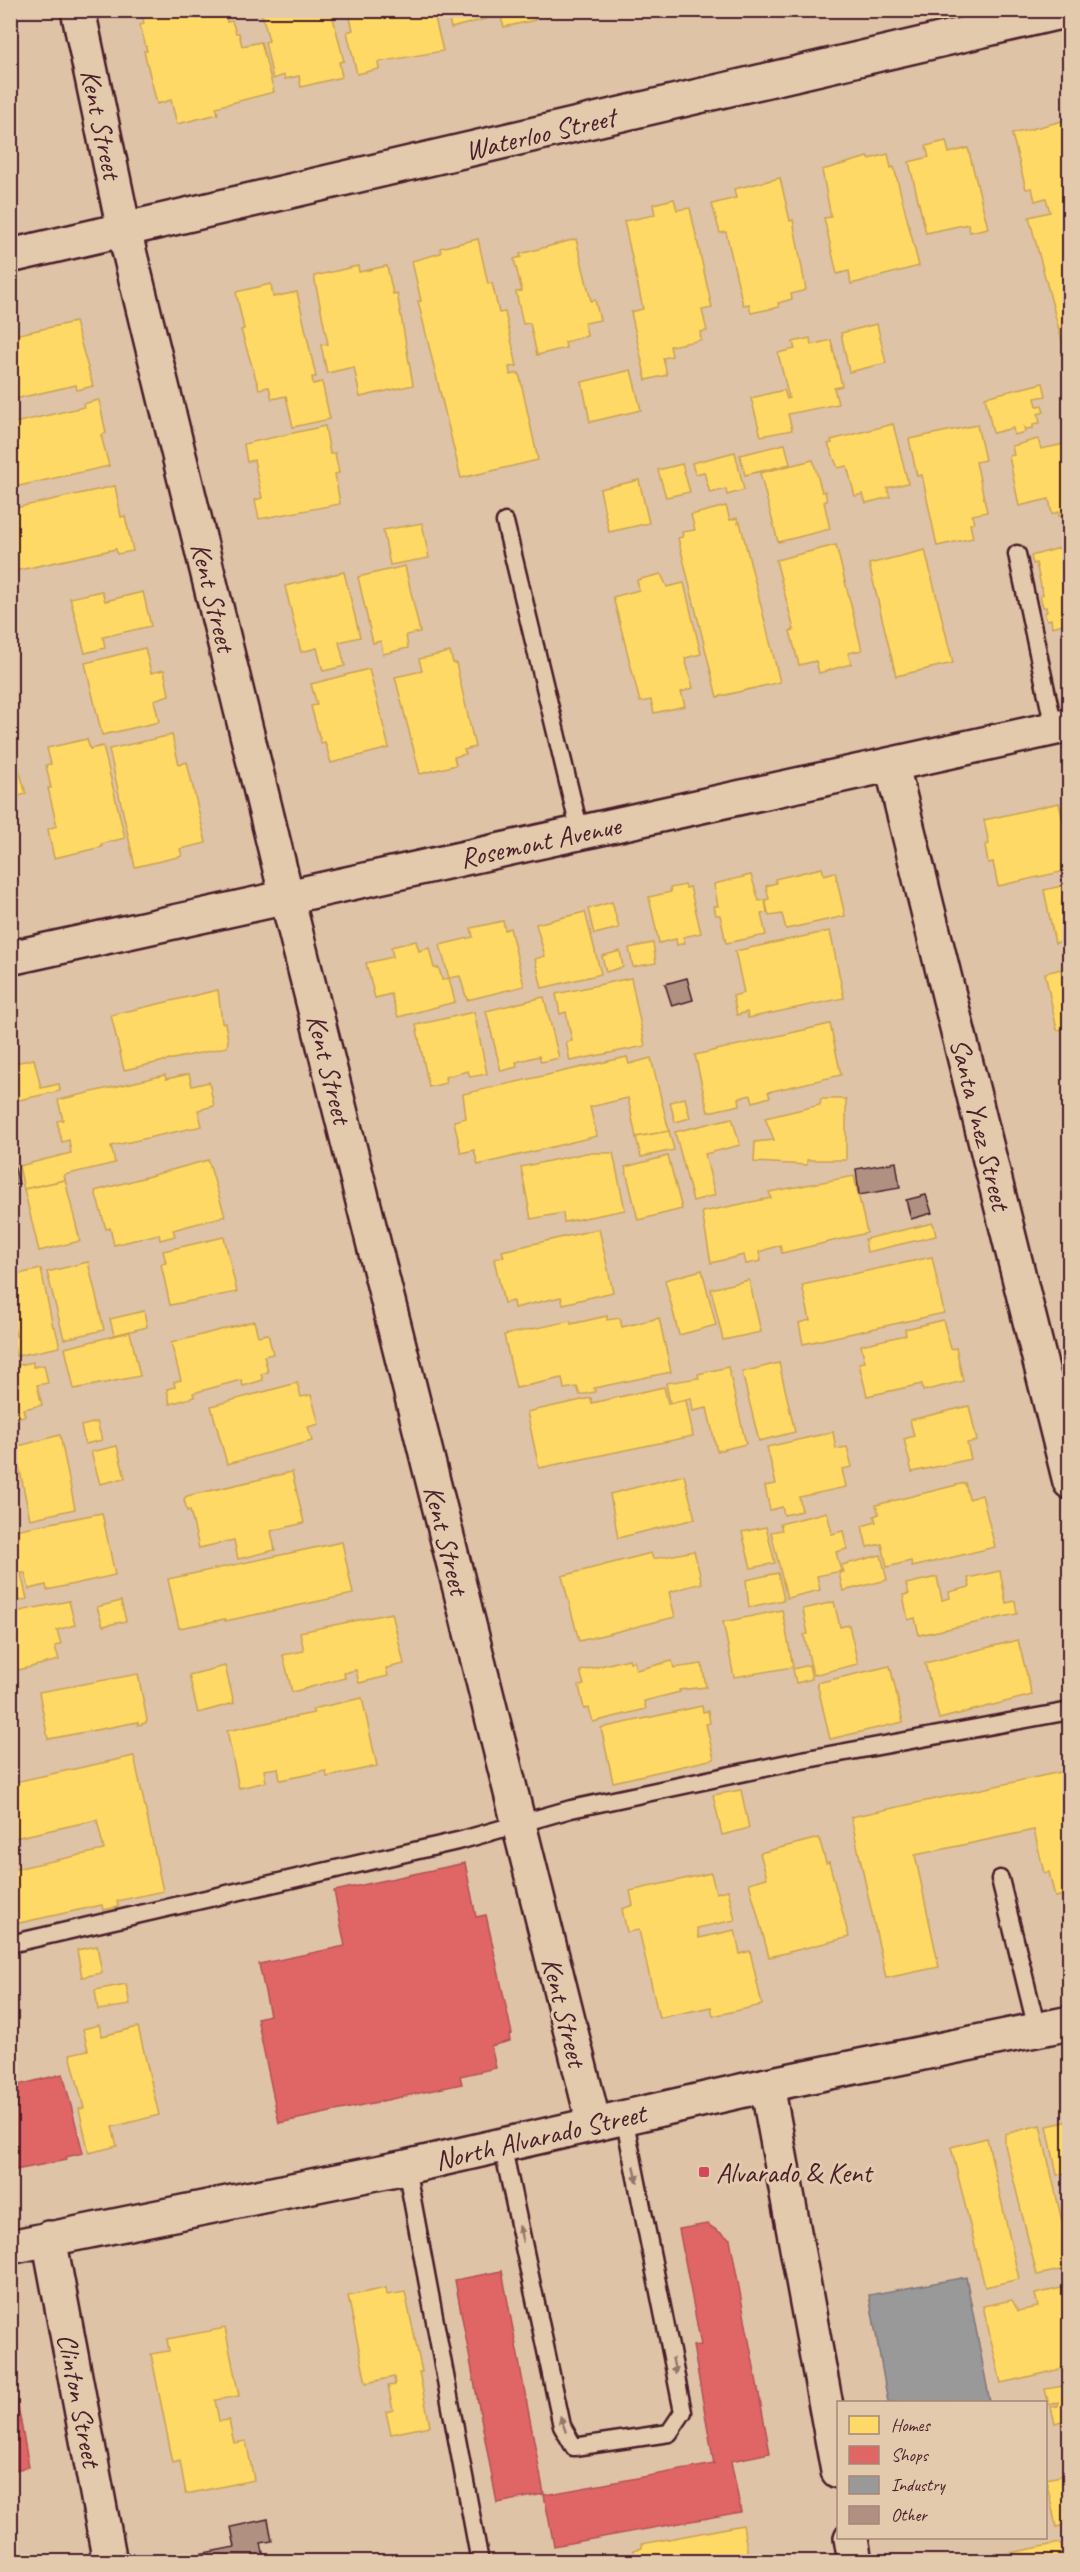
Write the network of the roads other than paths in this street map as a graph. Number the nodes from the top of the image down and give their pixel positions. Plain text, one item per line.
1 (78, 10) edge
2 (1069, 10) edge
3 (124, 230) junction
4 (10, 256) edge
5 (505, 522) dead end
6 (1017, 554) dead end
7 (1062, 727) edge
8 (892, 766) junction
9 (580, 832) junction
10 (287, 898) junction
11 (10, 958) edge
12 (1059, 1399) edge
13 (1070, 1482) edge
14 (1070, 1711) edge
15 (518, 1824) junction
16 (1000, 1879) dead end
17 (10, 1944) edge
18 (1070, 2023) edge
19 (1037, 2030) junction
20 (767, 2085) junction
21 (609, 2121) junction
22 (502, 2144) junction
23 (406, 2167) junction
24 (49, 2238) junction
25 (10, 2247) edge
26 (837, 2466) edge
27 (851, 2539) edge
28 (110, 2562) edge
29 (480, 2562) edge
30 (855, 2562) edge

1 - 3 street, Kent Street
2 - 3 street, Waterloo Street
3 - 4 street, Waterloo Street
3 - 10 street, Kent Street
5 - 9 lane
6 - 7 lane
7 - 8 street, Rosemont Avenue
8 - 9 street, Rosemont Avenue
8 - 12 street, Santa Ynez Street
9 - 10 street, Rosemont Avenue
10 - 11 street, Rosemont Avenue
10 - 15 street, Kent Street
12 - 13 street, Santa Ynez Street
14 - 15 lane
15 - 17 lane
15 - 21 street, Kent Street
16 - 19 lane
18 - 19 street, North Alvarado Street
19 - 20 street, North Alvarado Street
20 - 21 street, North Alvarado Street
20 - 26 street
21 - 22 street, North Alvarado Street
21 -> 22 lane
22 - 23 street, North Alvarado Street
23 - 24 street, North Alvarado Street
23 - 29 lane
24 - 25 street, North Alvarado Street
24 - 28 street, Clinton Street
27 - 30 street

